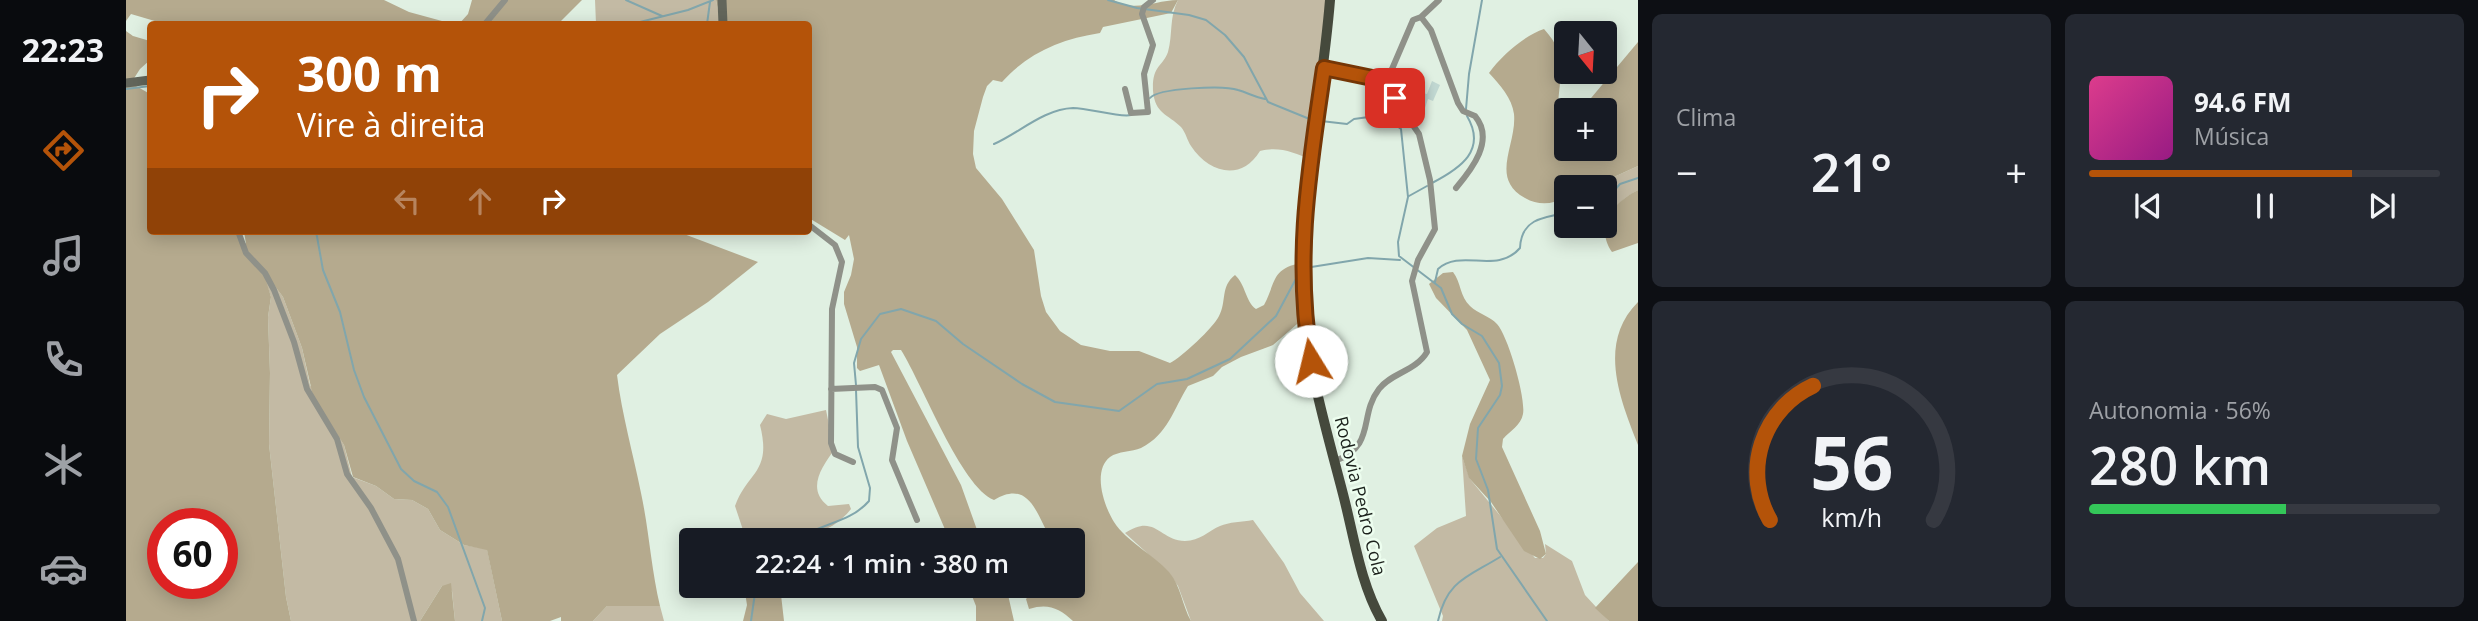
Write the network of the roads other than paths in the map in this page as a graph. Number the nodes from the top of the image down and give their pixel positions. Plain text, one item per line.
1 (505, 0) edge
2 (722, 0) edge
3 (1153, 0) edge
4 (1329, 0) edge
5 (1439, 0) edge
6 (1421, 17) junction
7 (488, 21) edge
8 (723, 21) edge
9 (1324, 68) junction
10 (147, 80) edge
11 (1382, 80) junction
12 (126, 83) edge
13 (1125, 89) dead end
14 (1456, 188) dead end
15 (812, 227) edge
16 (239, 235) edge
17 (831, 389) junction
18 (853, 461) dead end
19 (1335, 461) junction
20 (917, 520) dead end
21 (414, 621) edge
22 (1382, 621) edge

1 - 7 street
2 - 8 street
3 - 13 street
4 - 9 main road, Rodovia Pedro Cola
5 - 6 street
6 - 11 street
6 - 14 street
9 - 11 street
9 - 19 main road, Rodovia Pedro Cola
10 - 12 street
11 - 19 street
15 - 17 street
16 - 21 street
17 - 18 street
17 - 20 street
19 - 22 main road, Rodovia Pedro Cola

